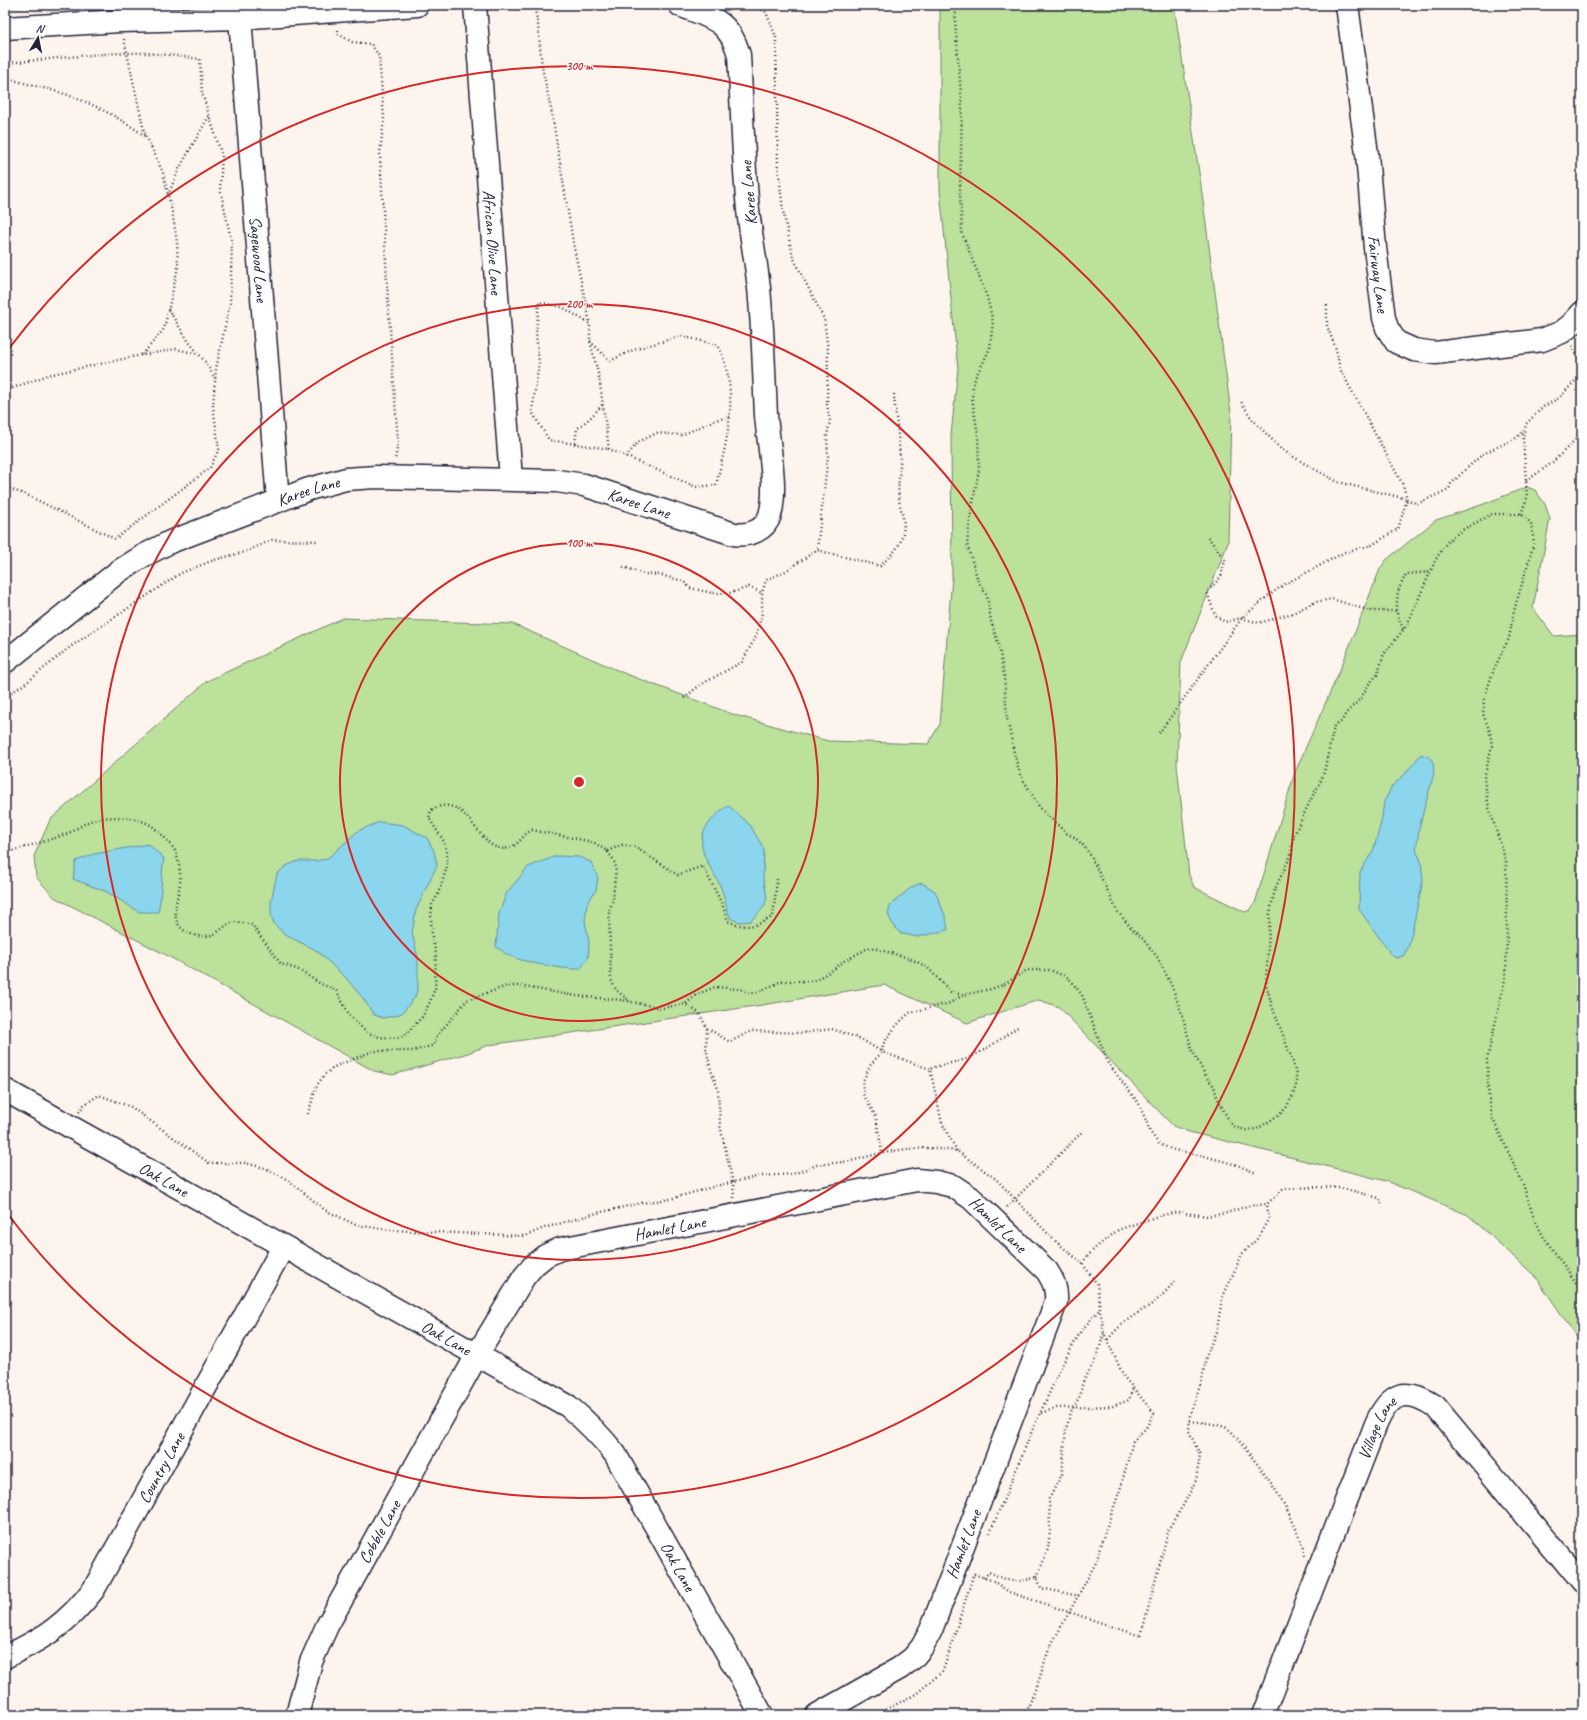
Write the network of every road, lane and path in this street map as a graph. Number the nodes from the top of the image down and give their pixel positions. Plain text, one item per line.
1 (417, 5) edge
2 (475, 5) edge
3 (534, 5) edge
4 (680, 5) edge
5 (756, 5) edge
6 (957, 5) edge
7 (1347, 5) edge
8 (333, 10) junction
9 (240, 18) junction
10 (120, 21) junction
11 (5, 28) edge
12 (127, 53) junction
13 (5, 63) edge
14 (5, 77) edge
15 (209, 116) junction
16 (146, 136) junction
17 (168, 195) junction
18 (1327, 305) dead end
19 (168, 309) junction
20 (1582, 313) edge
21 (590, 324) junction
22 (590, 341) junction
23 (198, 354) junction
24 (142, 355) junction
25 (1582, 378) edge
26 (215, 380) junction
27 (5, 391) edge
28 (894, 393) dead end
29 (1240, 400) dead end
30 (603, 404) junction
31 (730, 417) junction
32 (1524, 431) junction
33 (1582, 433) edge
34 (574, 443) junction
35 (609, 449) junction
36 (626, 457) junction
37 (392, 477) junction
38 (511, 479) junction
39 (1526, 481) junction
40 (5, 487) edge
41 (1407, 499) junction
42 (278, 501) junction
43 (1521, 514) junction
44 (1208, 537) dead end
45 (319, 541) dead end
46 (817, 550) junction
47 (622, 568) dead end
48 (1430, 572) junction
49 (762, 593) junction
50 (1396, 611) junction
51 (1242, 618) junction
52 (1403, 630) junction
53 (5, 662) edge
54 (5, 697) edge
55 (684, 698) dead end
56 (1159, 733) dead end
57 (607, 851) junction
58 (5, 853) edge
59 (777, 879) dead end
60 (963, 995) junction
61 (630, 1001) junction
62 (685, 1004) junction
63 (1019, 1026) dead end
64 (707, 1028) junction
65 (882, 1052) junction
66 (930, 1069) junction
67 (5, 1090) edge
68 (308, 1114) dead end
69 (69, 1125) junction
70 (1083, 1131) dead end
71 (957, 1151) junction
72 (882, 1153) junction
73 (1256, 1173) dead end
74 (733, 1183) junction
75 (1015, 1200) junction
76 (1267, 1204) junction
77 (1382, 1204) dead end
78 (736, 1216) junction
79 (994, 1220) junction
80 (282, 1247) junction
81 (1082, 1264) junction
82 (1176, 1280) dead end
83 (1582, 1292) edge
84 (1100, 1309) junction
85 (1104, 1333) junction
86 (1108, 1340) junction
87 (477, 1355) junction
88 (1133, 1388) junction
89 (1074, 1406) junction
90 (1040, 1413) junction
91 (1190, 1420) junction
92 (988, 1537) dead end
93 (976, 1569) dead end
94 (1319, 1572) junction
95 (974, 1574) junction
96 (1037, 1577) junction
97 (984, 1578) junction
98 (1582, 1583) edge
99 (1079, 1596) junction
100 (1070, 1612) junction
101 (5, 1657) edge
102 (297, 1715) edge
103 (762, 1715) edge
104 (817, 1715) edge
105 (875, 1715) edge
106 (1023, 1715) edge
107 (1263, 1715) edge

1 - 8 street
2 - 38 street, African Olive Lane
3 - 21 path
4 - 38 street, Karee Lane
5 - 46 path
6 - 52 path
7 - 20 street, Fairway Lane
8 - 9 street
8 - 37 path
9 - 10 street
9 - 42 street, Sagewood Lane
10 - 11 street
10 - 12 path
12 - 13 path
12 - 15 path
12 - 16 path
14 - 16 path
15 - 17 path
15 - 26 path
16 - 17 path
17 - 19 path
18 - 41 path
19 - 23 path
19 - 24 path
21 - 22 path
21 - 34 path
22 - 30 path
22 - 31 path
23 - 24 path
23 - 26 path
24 - 27 path
25 - 32 path
26 - 40 path
28 - 46 path
29 - 41 path
30 - 34 path
30 - 35 path
31 - 36 path
31 - 36 path
32 - 39 path
32 - 41 path
33 - 39 path
34 - 35 path
35 - 36 path
37 - 38 street, Karee Lane
37 - 42 street, Karee Lane
39 - 43 path
41 - 51 path
42 - 53 street, Karee Lane
43 - 48 path
43 - 83 path
44 - 51 path
45 - 54 path
46 - 49 path
47 - 49 path
48 - 50 path
48 - 52 path
49 - 55 path
50 - 51 path
50 - 52 path
51 - 56 path
57 - 58 path
57 - 59 path
57 - 61 path
60 - 62 path
60 - 65 path
60 - 73 path
61 - 62 path
61 - 68 path
62 - 64 path
63 - 66 path
64 - 65 path
64 - 74 path
65 - 66 path
65 - 72 path
66 - 71 path
67 - 69 street, Oak Lane
69 - 74 path
69 - 80 street, Oak Lane
70 - 75 path
71 - 72 path
71 - 75 path
72 - 74 path
74 - 78 path
75 - 79 path
75 - 81 path
76 - 77 path
76 - 81 path
76 - 91 path
78 - 79 street, Hamlet Lane
78 - 87 street, Hamlet Lane
79 - 104 street, Hamlet Lane
80 - 87 street, Oak Lane
80 - 101 street, Country Lane
81 - 84 path
82 - 86 path
84 - 85 path
84 - 90 path
85 - 86 path
85 - 89 path
86 - 88 path
87 - 102 street, Cobble Lane
87 - 103 street, Oak Lane
88 - 89 path
88 - 99 path
89 - 90 path
89 - 96 path
90 - 92 path
91 - 94 path
91 - 100 path
93 - 95 path
94 - 98 street, Village Lane
94 - 107 street, Village Lane
95 - 97 path
95 - 105 path
96 - 97 path
96 - 99 path
97 - 100 path
99 - 100 path
100 - 106 path

